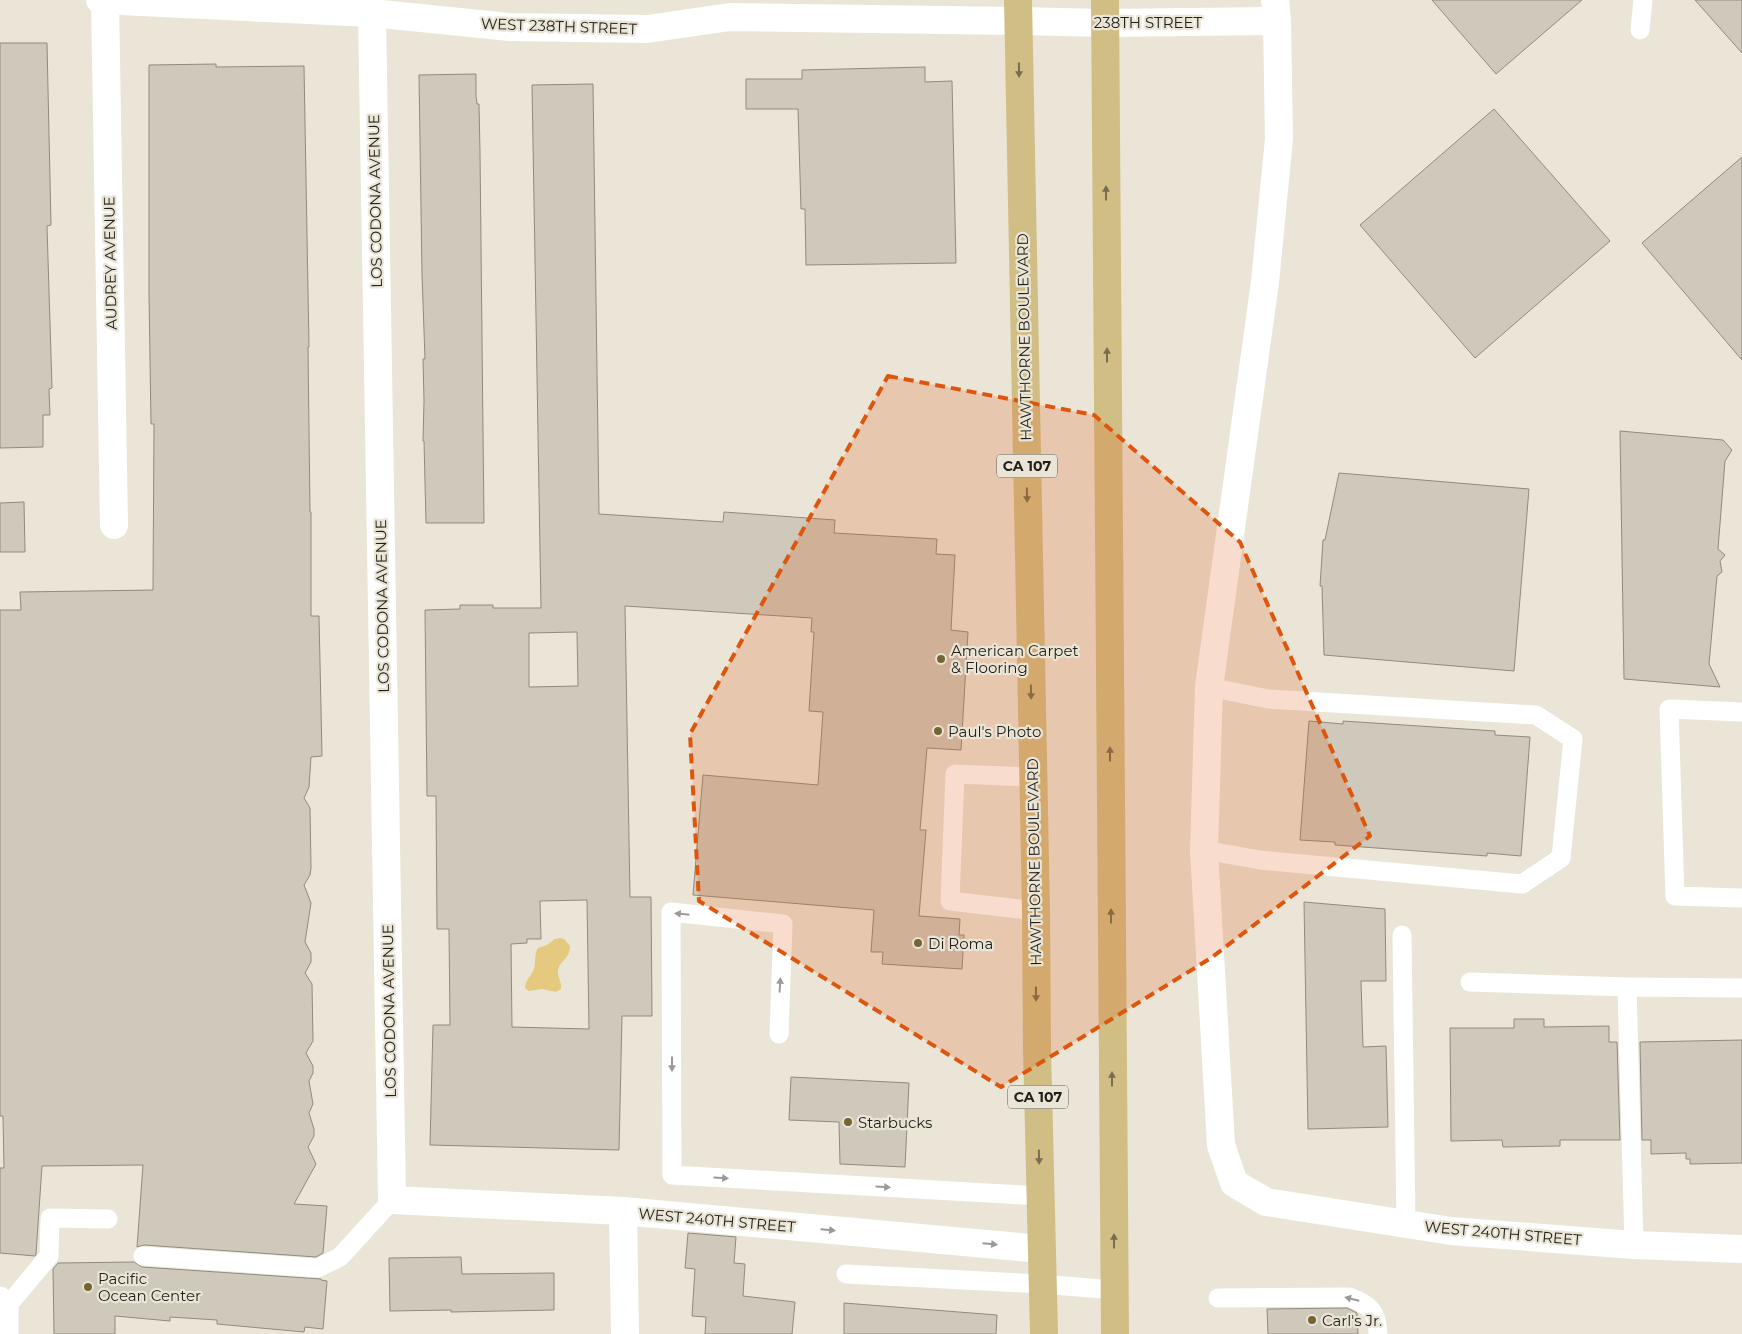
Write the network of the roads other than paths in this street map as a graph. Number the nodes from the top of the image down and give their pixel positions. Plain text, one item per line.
1 (100, 0) edge
2 (105, 0) edge
3 (1642, 0) edge
4 (730, 9) edge
5 (1018, 11) edge
6 (1276, 11) edge
7 (1105, 12) edge
8 (372, 13) junction
9 (1640, 30) dead end
10 (114, 525) dead end
11 (1209, 687) junction
12 (1742, 712) edge
13 (1033, 776) junction
14 (1204, 850) junction
15 (1742, 898) edge
16 (1036, 911) junction
17 (1402, 935) dead end
18 (1470, 982) dead end
19 (1627, 987) junction
20 (1742, 988) edge
21 (778, 1034) dead end
22 (1040, 1196) junction
23 (392, 1200) junction
24 (623, 1211) junction
25 (108, 1219) dead end
26 (1406, 1224) junction
27 (1634, 1245) junction
28 (1041, 1249) junction
29 (1742, 1249) edge
30 (143, 1256) dead end
31 (846, 1274) dead end
32 (1042, 1284) junction
33 (1114, 1290) junction
34 (1218, 1298) dead end
35 (4, 1300) edge
36 (9, 1334) edge
37 (625, 1334) edge
38 (1044, 1334) edge
39 (1115, 1334) edge
40 (1378, 1334) edge

1 - 2 street, WEST 238TH STREET
2 - 8 street, WEST 238TH STREET
2 - 10 street, AUDREY AVENUE
3 - 9 lane
4 - 5 street, WEST 238TH STREET
4 - 8 street, WEST 238TH STREET
5 - 7 street, 238TH STREET
5 -> 13 main road, HAWTHORNE BOULEVARD / CA 107
6 - 7 street, 238TH STREET
6 - 11 street
33 -> 7 main road
8 - 23 street, LOS CODONA AVENUE
11 - 14 street
11 - 14 lane
12 - 15 lane
13 - 16 main road, HAWTHORNE BOULEVARD / CA 107
13 - 16 lane
14 - 26 street, WEST 240TH STREET
16 -> 22 main road, HAWTHORNE BOULEVARD / CA 107
17 - 26 lane
18 - 19 lane
19 - 20 lane
19 - 27 lane
21 -> 22 lane
22 - 28 main road, HAWTHORNE BOULEVARD / CA 107
23 - 24 street, WEST 240TH STREET
23 - 30 lane
24 -> 28 street, WEST 240TH STREET
24 - 37 street
25 - 35 lane
26 - 27 street, WEST 240TH STREET
27 - 29 street, WEST 240TH STREET
28 - 32 main road, HAWTHORNE BOULEVARD / CA 107
31 - 32 lane
32 - 33 lane
32 - 38 main road, HAWTHORNE BOULEVARD / CA 107
33 - 39 main road
40 -> 34 lane
35 - 36 lane

